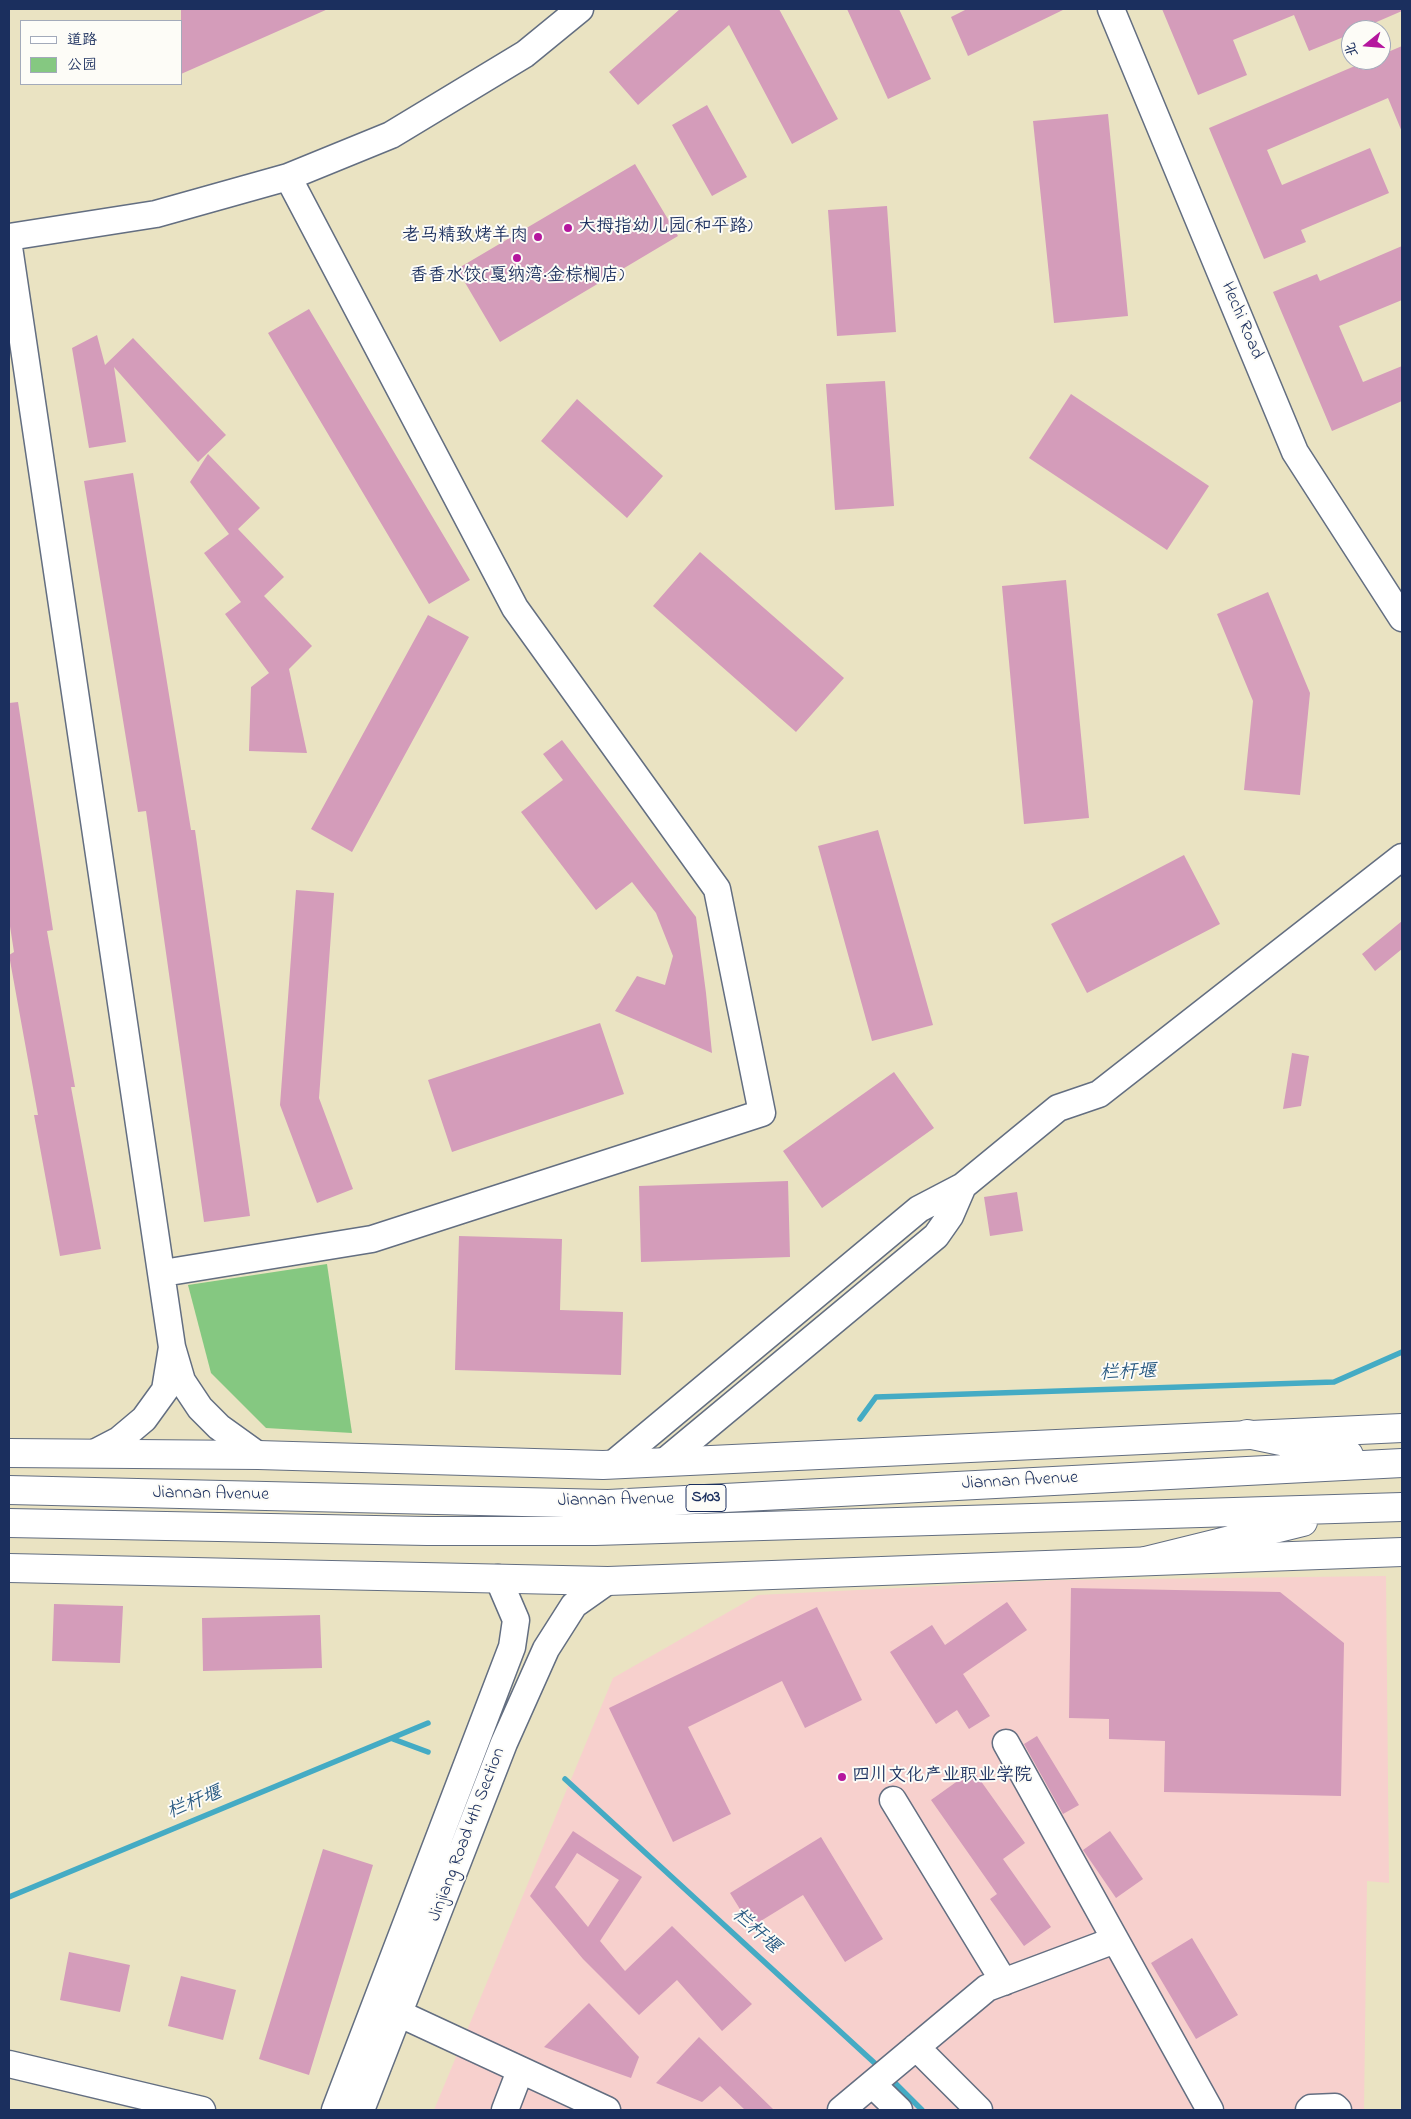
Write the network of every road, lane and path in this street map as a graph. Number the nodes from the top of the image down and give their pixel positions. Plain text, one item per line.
1 (580, 9) edge
2 (1110, 9) edge
3 (288, 176) junction
4 (9, 237) edge
5 (9, 247) edge
6 (1402, 618) edge
7 (1402, 857) edge
8 (963, 1186) junction
9 (163, 1273) junction
10 (172, 1347) junction
11 (1402, 1428) edge
12 (1247, 1434) junction
13 (9, 1453) edge
14 (94, 1453) junction
15 (258, 1455) junction
16 (664, 1462) junction
17 (1395, 1463) edge
18 (613, 1464) junction
19 (9, 1490) edge
20 (1402, 1507) edge
21 (1355, 1509) junction
22 (9, 1523) edge
23 (1402, 1552) edge
24 (1145, 1561) junction
25 (9, 1568) edge
26 (498, 1578) junction
27 (608, 1581) junction
28 (1006, 1743) dead end
29 (893, 1800) dead end
30 (1115, 1940) junction
31 (1004, 1982) junction
32 (398, 2013) junction
33 (916, 2048) junction
34 (9, 2064) edge
35 (520, 2071) junction
36 (874, 2083) junction
37 (202, 2110) edge
38 (335, 2110) edge
39 (361, 2110) edge
40 (505, 2110) edge
41 (607, 2110) edge
42 (841, 2110) edge
43 (898, 2110) edge
44 (978, 2110) edge
45 (1210, 2110) edge
46 (1309, 2110) edge
47 (1338, 2110) edge

1 - 3 street
2 - 6 street, Hechi Road
3 - 4 street
3 - 9 street
5 - 9 street
7 - 8 street
8 - 16 street
8 - 18 street
9 - 10 street
10 - 14 street
10 - 15 street
11 - 12 main road
12 - 16 main road
12 - 17 main road
13 - 14 main road
14 - 15 main road
15 - 18 main road
16 - 18 main road
17 - 19 main road, Jiannan Avenue / S103
20 - 21 main road, Jiannan Avenue / S103
21 - 22 main road, Jiannan Avenue / S103
21 - 24 main road
23 - 24 main road
24 - 27 main road
25 - 26 main road
26 - 27 main road
26 - 38 street, Jinjiang Road 4th Section
27 - 32 street, Jinjiang Road 4th Section
28 - 30 street
29 - 31 street
30 - 31 street
30 - 45 street
31 - 33 street
32 - 35 street
32 - 39 street, Jinjiang Road 4th Section
33 - 36 street
33 - 44 street
34 - 37 street
35 - 40 street
35 - 41 street
36 - 42 street
36 - 43 street
46 - 47 street

